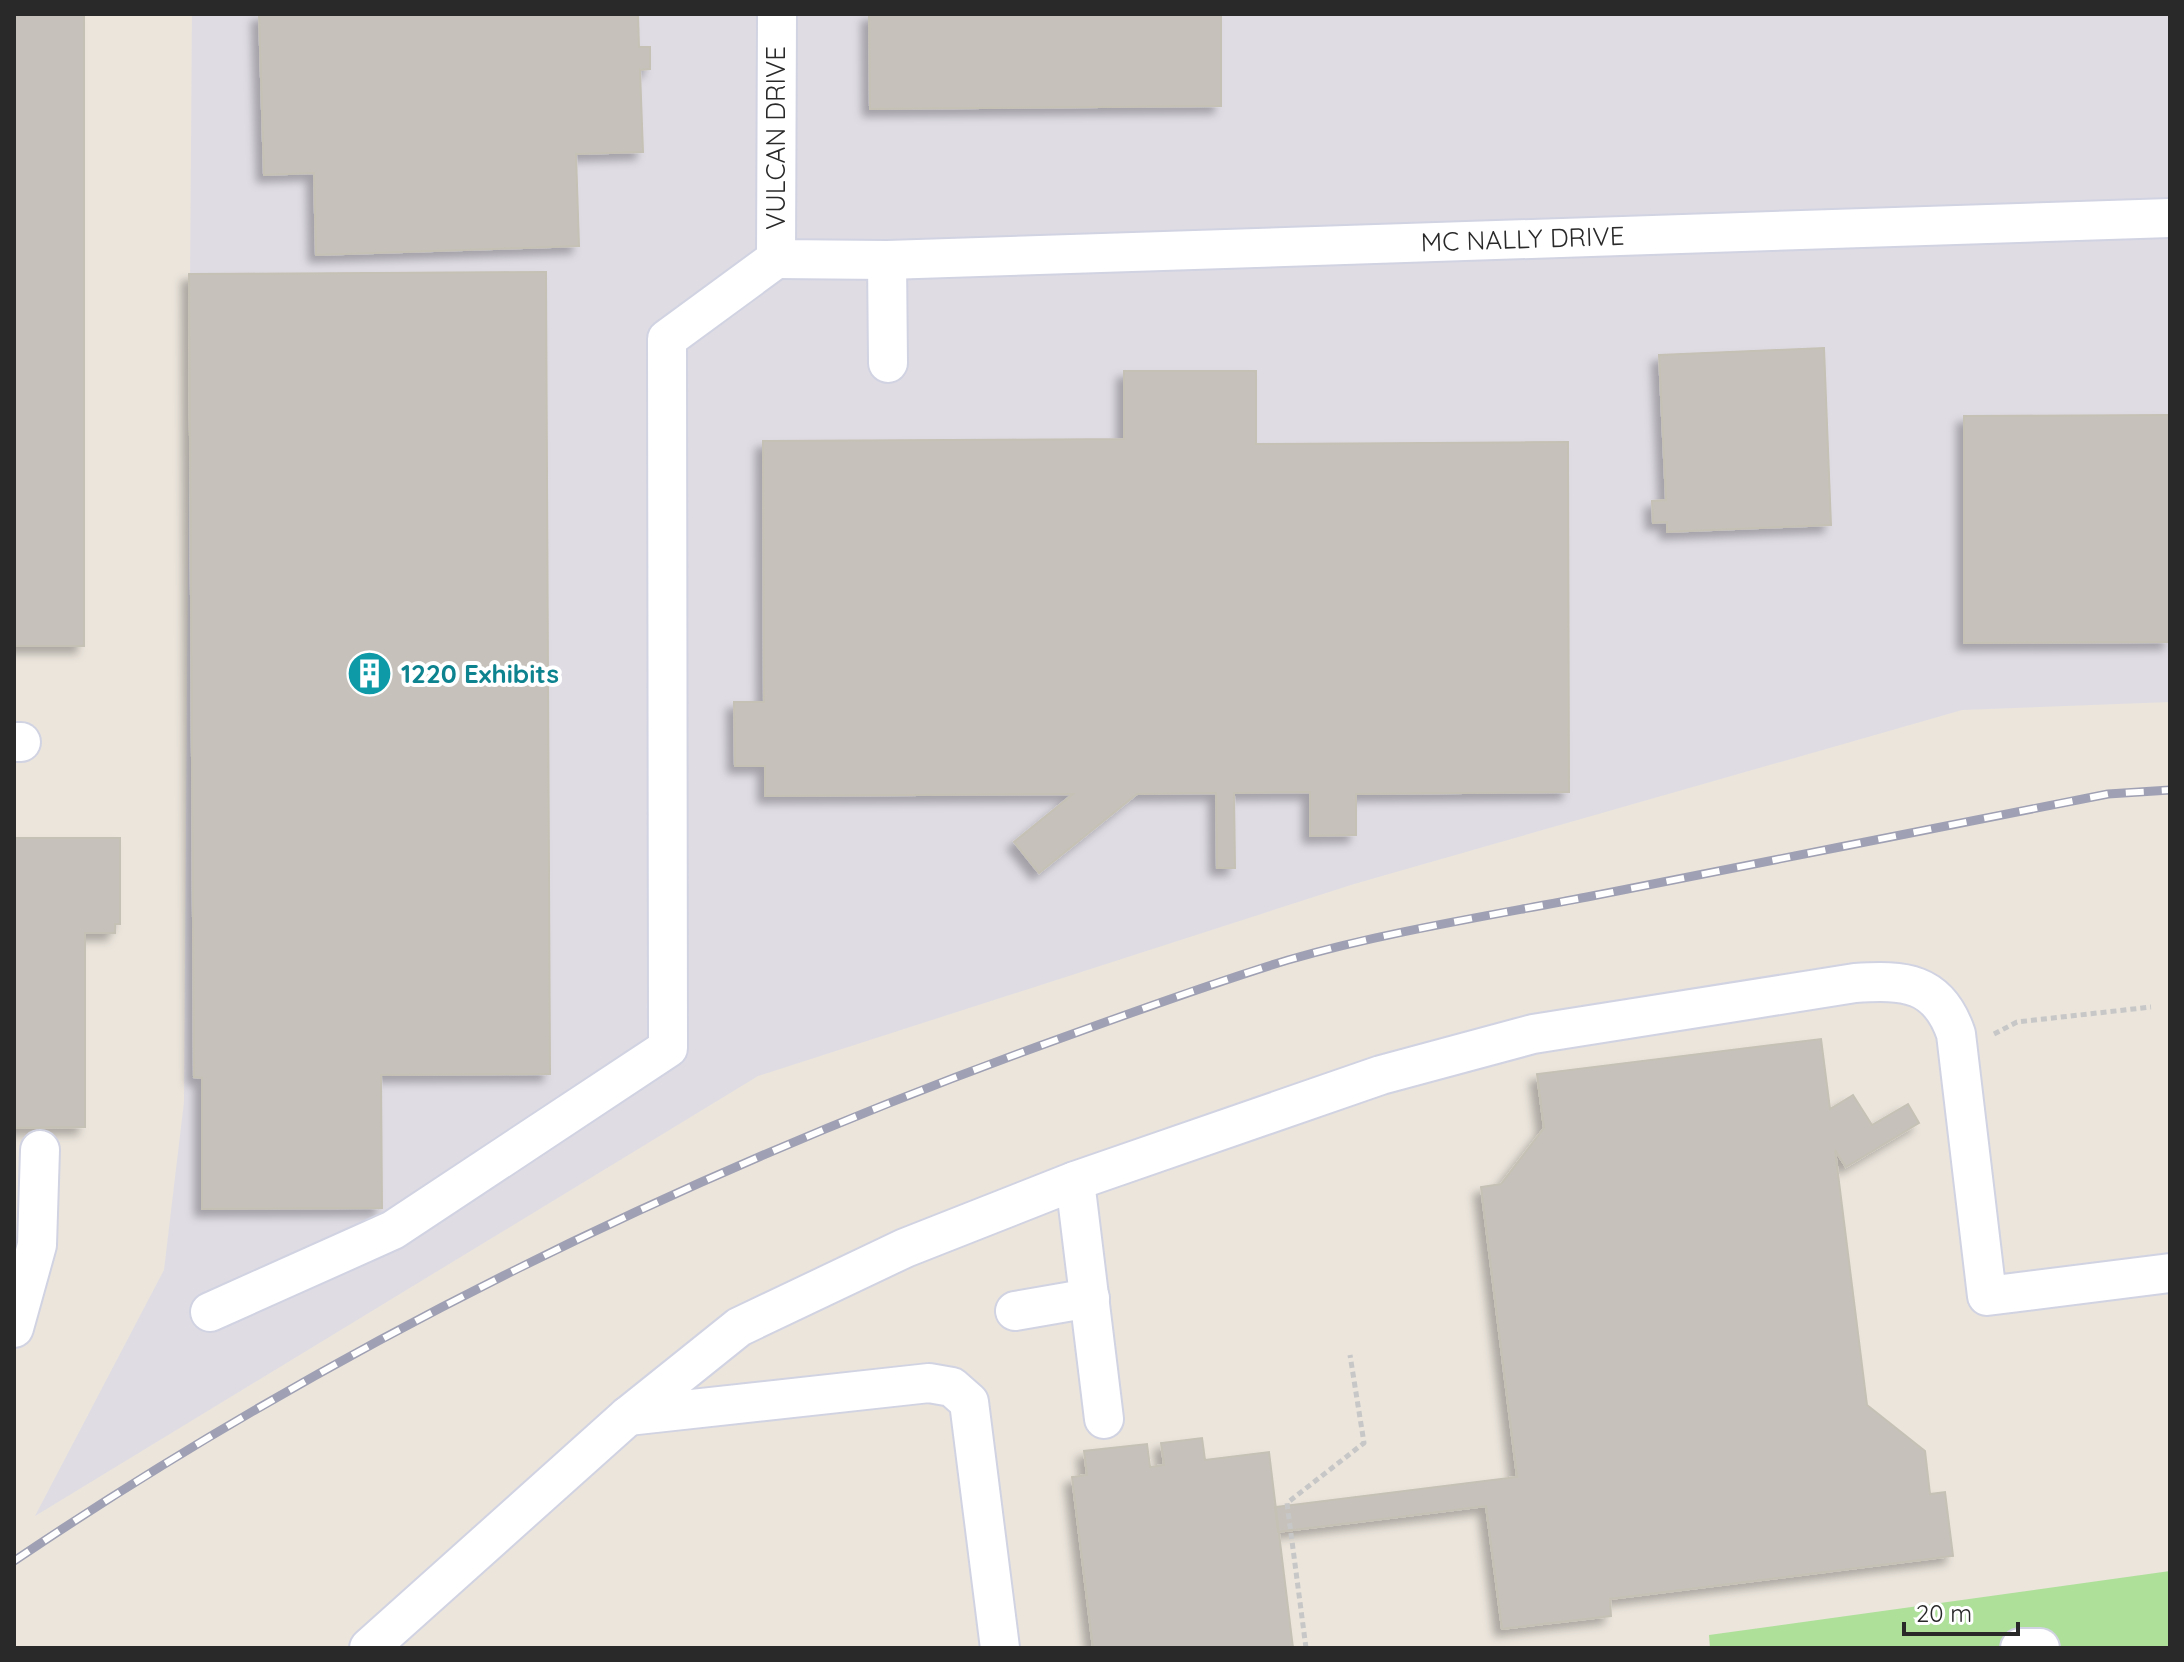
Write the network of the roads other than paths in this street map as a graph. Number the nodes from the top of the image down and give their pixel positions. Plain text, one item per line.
1 (777, 14) edge
2 (2170, 218) edge
3 (776, 259) junction
4 (882, 260) junction
5 (888, 363) dead end
6 (40, 1150) dead end
7 (1075, 1181) junction
8 (2170, 1273) edge
9 (1090, 1298) junction
10 (1015, 1311) dead end
11 (210, 1312) dead end
12 (14, 1328) edge
13 (628, 1416) junction
14 (1104, 1419) dead end
15 (369, 1648) edge
16 (1000, 1648) edge
17 (2020, 1648) edge
18 (2040, 1648) edge

1 - 3 street, VULCAN DRIVE
2 - 4 street, MC NALLY DRIVE
3 - 4 street, VULCAN DRIVE
3 - 11 street
4 - 5 street
6 - 12 street
7 - 8 street
7 - 9 street
7 - 13 street
9 - 10 street
9 - 14 street
13 - 15 street
13 - 16 street
17 - 18 street

